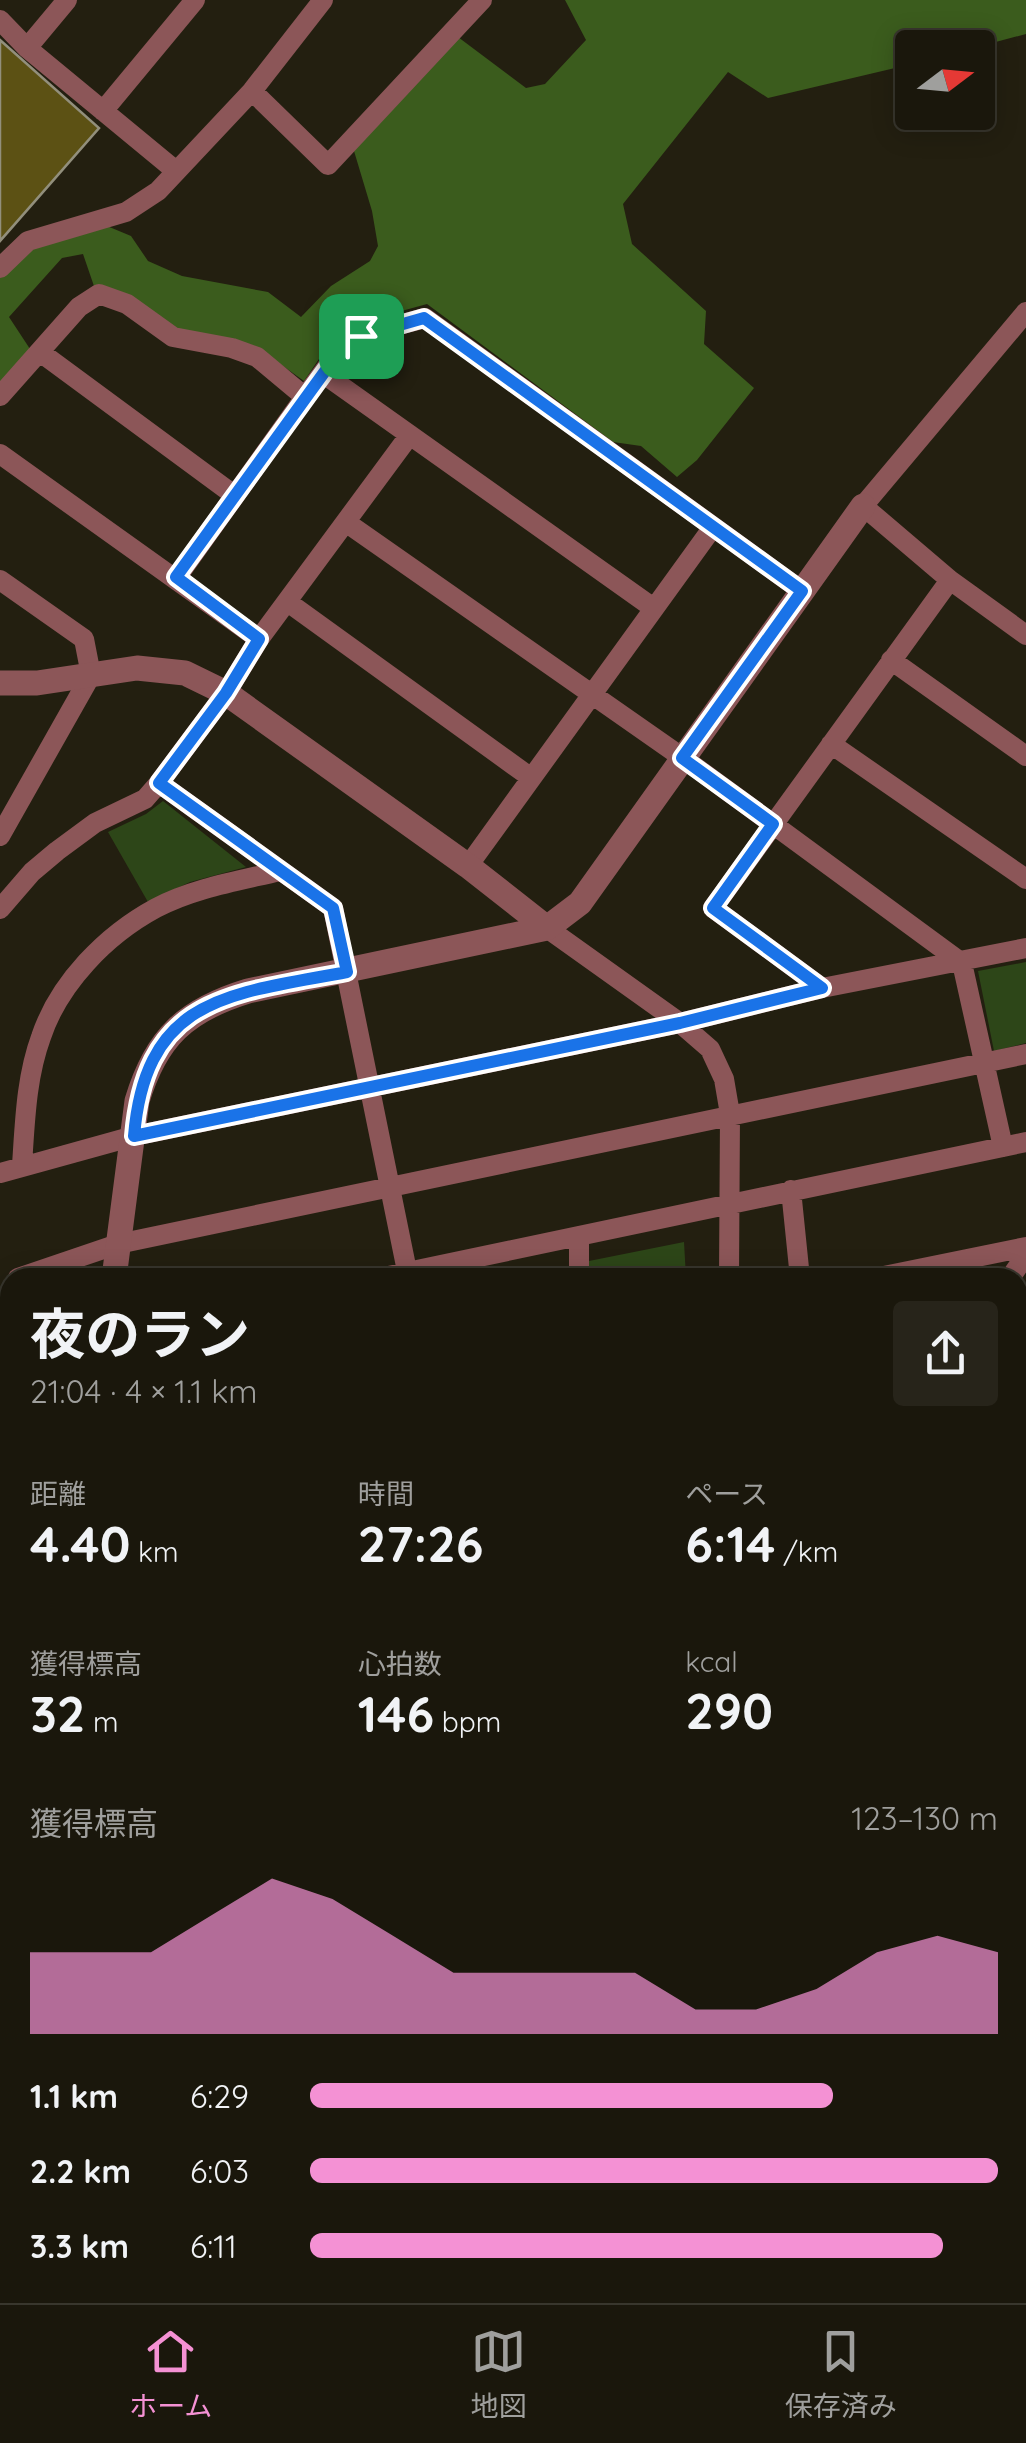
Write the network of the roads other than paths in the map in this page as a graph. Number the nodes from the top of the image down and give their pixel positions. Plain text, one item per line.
1 (67, 0) edge
2 (195, 0) edge
3 (323, 0) edge
4 (482, 0) edge
5 (0, 20) edge
6 (27, 48) junction
7 (252, 90) junction
8 (103, 110) junction
9 (176, 171) junction
10 (0, 268) edge
11 (1026, 312) edge
12 (40, 352) junction
13 (324, 374) junction
14 (0, 396) edge
15 (305, 396) junction
16 (409, 436) junction
17 (0, 454) edge
18 (234, 495) junction
19 (863, 506) junction
20 (348, 522) junction
21 (713, 527) junction
22 (176, 577) junction
23 (0, 580) edge
24 (950, 580) junction
25 (802, 591) junction
26 (289, 603) junction
27 (652, 607) junction
28 (1026, 635) edge
29 (259, 639) junction
30 (891, 660) junction
31 (91, 676) junction
32 (0, 683) edge
33 (226, 693) junction
34 (592, 696) junction
35 (831, 744) junction
36 (1026, 756) edge
37 (682, 758) junction
38 (530, 777) junction
39 (159, 783) junction
40 (773, 824) junction
41 (0, 836) edge
42 (468, 866) junction
43 (280, 871) junction
44 (1026, 879) edge
45 (0, 909) edge
46 (548, 928) junction
47 (1026, 948) edge
48 (962, 962) junction
49 (347, 972) junction
50 (822, 988) junction
51 (680, 1023) junction
52 (1026, 1054) edge
53 (984, 1063) junction
54 (368, 1089) junction
55 (730, 1114) junction
56 (134, 1136) junction
57 (1026, 1142) edge
58 (1003, 1146) junction
59 (22, 1165) junction
60 (0, 1174) edge
61 (390, 1186) junction
62 (791, 1190) junction
63 (730, 1204) junction
64 (578, 1236) junction
65 (118, 1244) junction
66 (1026, 1247) edge
67 (47, 1268) edge
68 (115, 1268) edge
69 (406, 1268) edge
70 (422, 1268) edge
71 (579, 1268) edge
72 (729, 1268) edge
73 (799, 1268) edge
74 (923, 1268) edge

1 - 6 street
2 - 8 street
3 - 7 street
4 - 7 street
5 - 6 street
6 - 8 street
7 - 9 street
8 - 9 street
9 - 10 street
11 - 19 street
12 - 14 street
12 - 15 street
12 - 18 street
13 - 15 street
13 - 16 street
13 - 21 street
15 - 18 street
16 - 20 street
16 - 27 street
17 - 22 street
18 - 22 street
19 - 24 street
19 - 25 street
20 - 26 street
20 - 34 street
21 - 25 street
21 - 27 street
22 - 29 street
23 - 31 street
24 - 28 street
24 - 30 street
25 - 37 street
26 - 29 street
26 - 38 street
27 - 34 street
29 - 33 street
30 - 35 street
30 - 36 street
31 - 32 street
31 - 33 street
31 - 41 street
33 - 39 street
33 - 42 street
34 - 37 street
34 - 38 street
35 - 40 street
35 - 44 street
37 - 40 street
37 - 46 street
38 - 42 street
39 - 43 street
39 - 45 street
40 - 48 street
40 - 50 street
42 - 46 street
43 - 49 street
43 - 59 street
46 - 49 street
46 - 51 street
47 - 48 street
48 - 50 street
48 - 53 street
49 - 54 street
49 - 56 street
50 - 51 street
51 - 54 street
51 - 55 street
52 - 53 street
53 - 55 street
53 - 58 street
54 - 56 street
54 - 61 street
55 - 61 street
55 - 63 street
56 - 59 street
56 - 65 street
57 - 58 street
58 - 62 street
59 - 60 street
61 - 65 street
61 - 69 street
62 - 63 street
62 - 73 street
63 - 64 street
63 - 72 street
64 - 70 street
64 - 71 street
65 - 67 street
65 - 68 street
66 - 74 street

